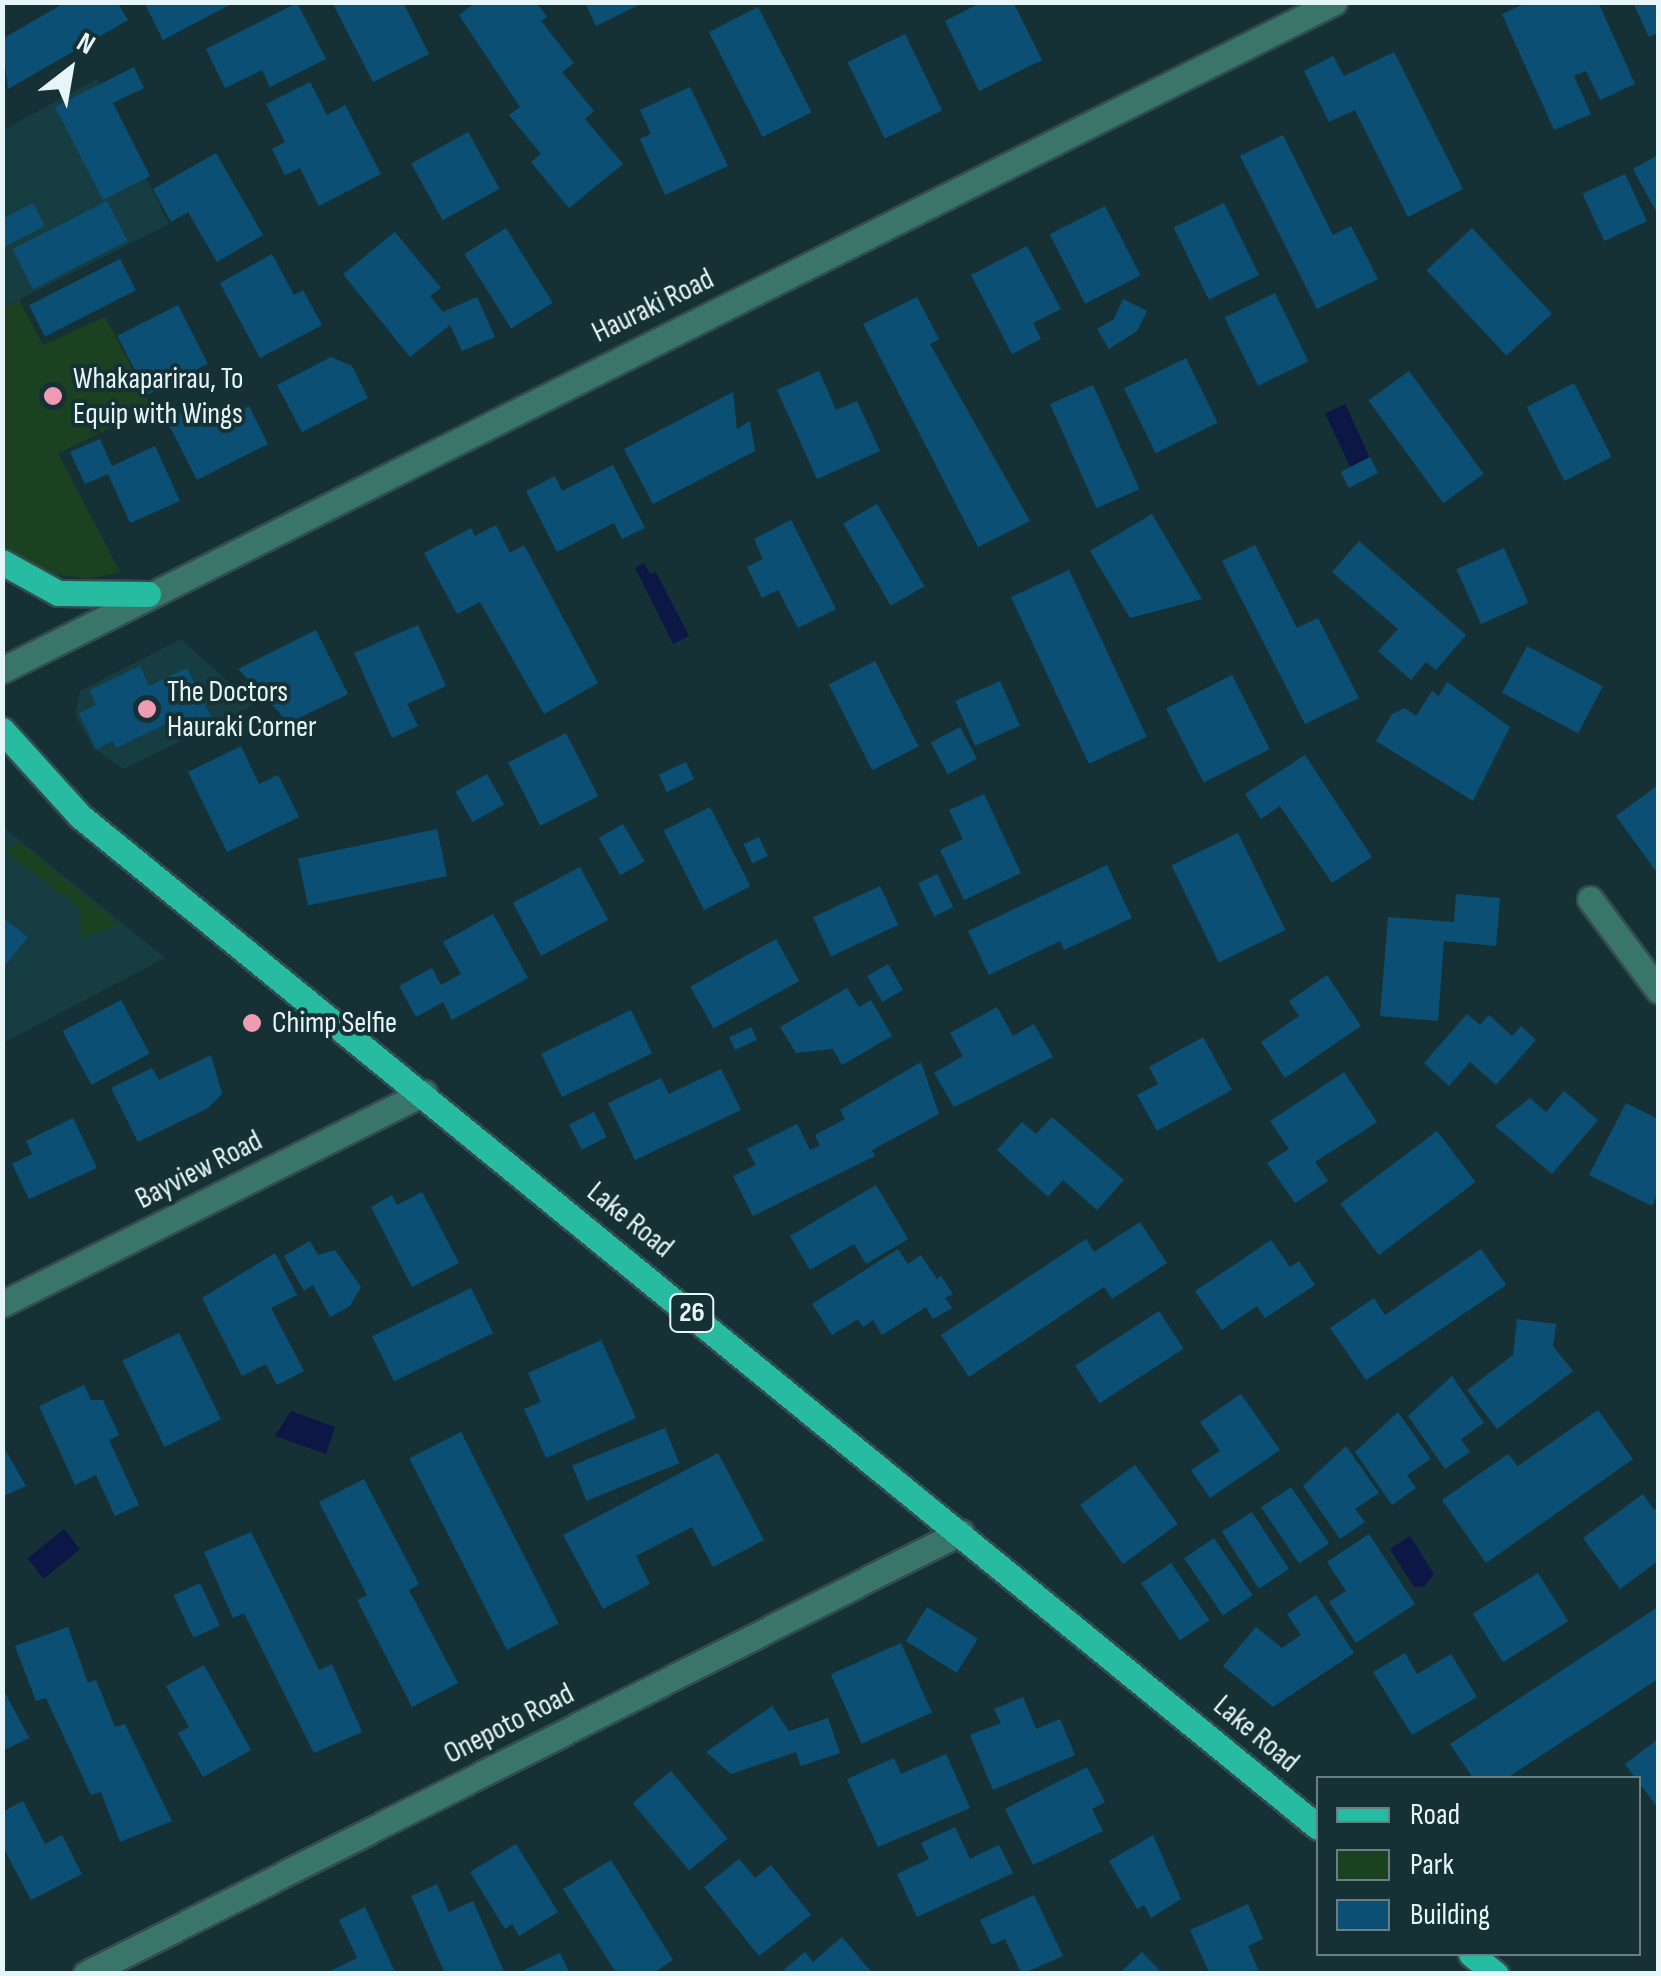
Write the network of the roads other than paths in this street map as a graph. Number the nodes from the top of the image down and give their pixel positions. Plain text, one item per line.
1 (1334, 2) edge
2 (2, 562) edge
3 (148, 594) junction
4 (2, 670) edge
5 (2, 730) edge
6 (1590, 899) dead end
7 (1658, 990) edge
8 (424, 1093) junction
9 (2, 1304) edge
10 (961, 1532) junction
11 (1316, 1825) edge
12 (1474, 1956) edge
13 (86, 1974) edge
14 (1496, 1974) edge

1 - 3 street, Hauraki Road
2 - 3 main road
3 - 4 street, Hauraki Road
5 - 8 main road, Lake Road / 26
6 - 7 street
8 - 9 street, Bayview Road
8 - 10 main road, Lake Road / 26
10 - 11 main road, Lake Road / 26
10 - 13 street, Onepoto Road
12 - 14 main road

